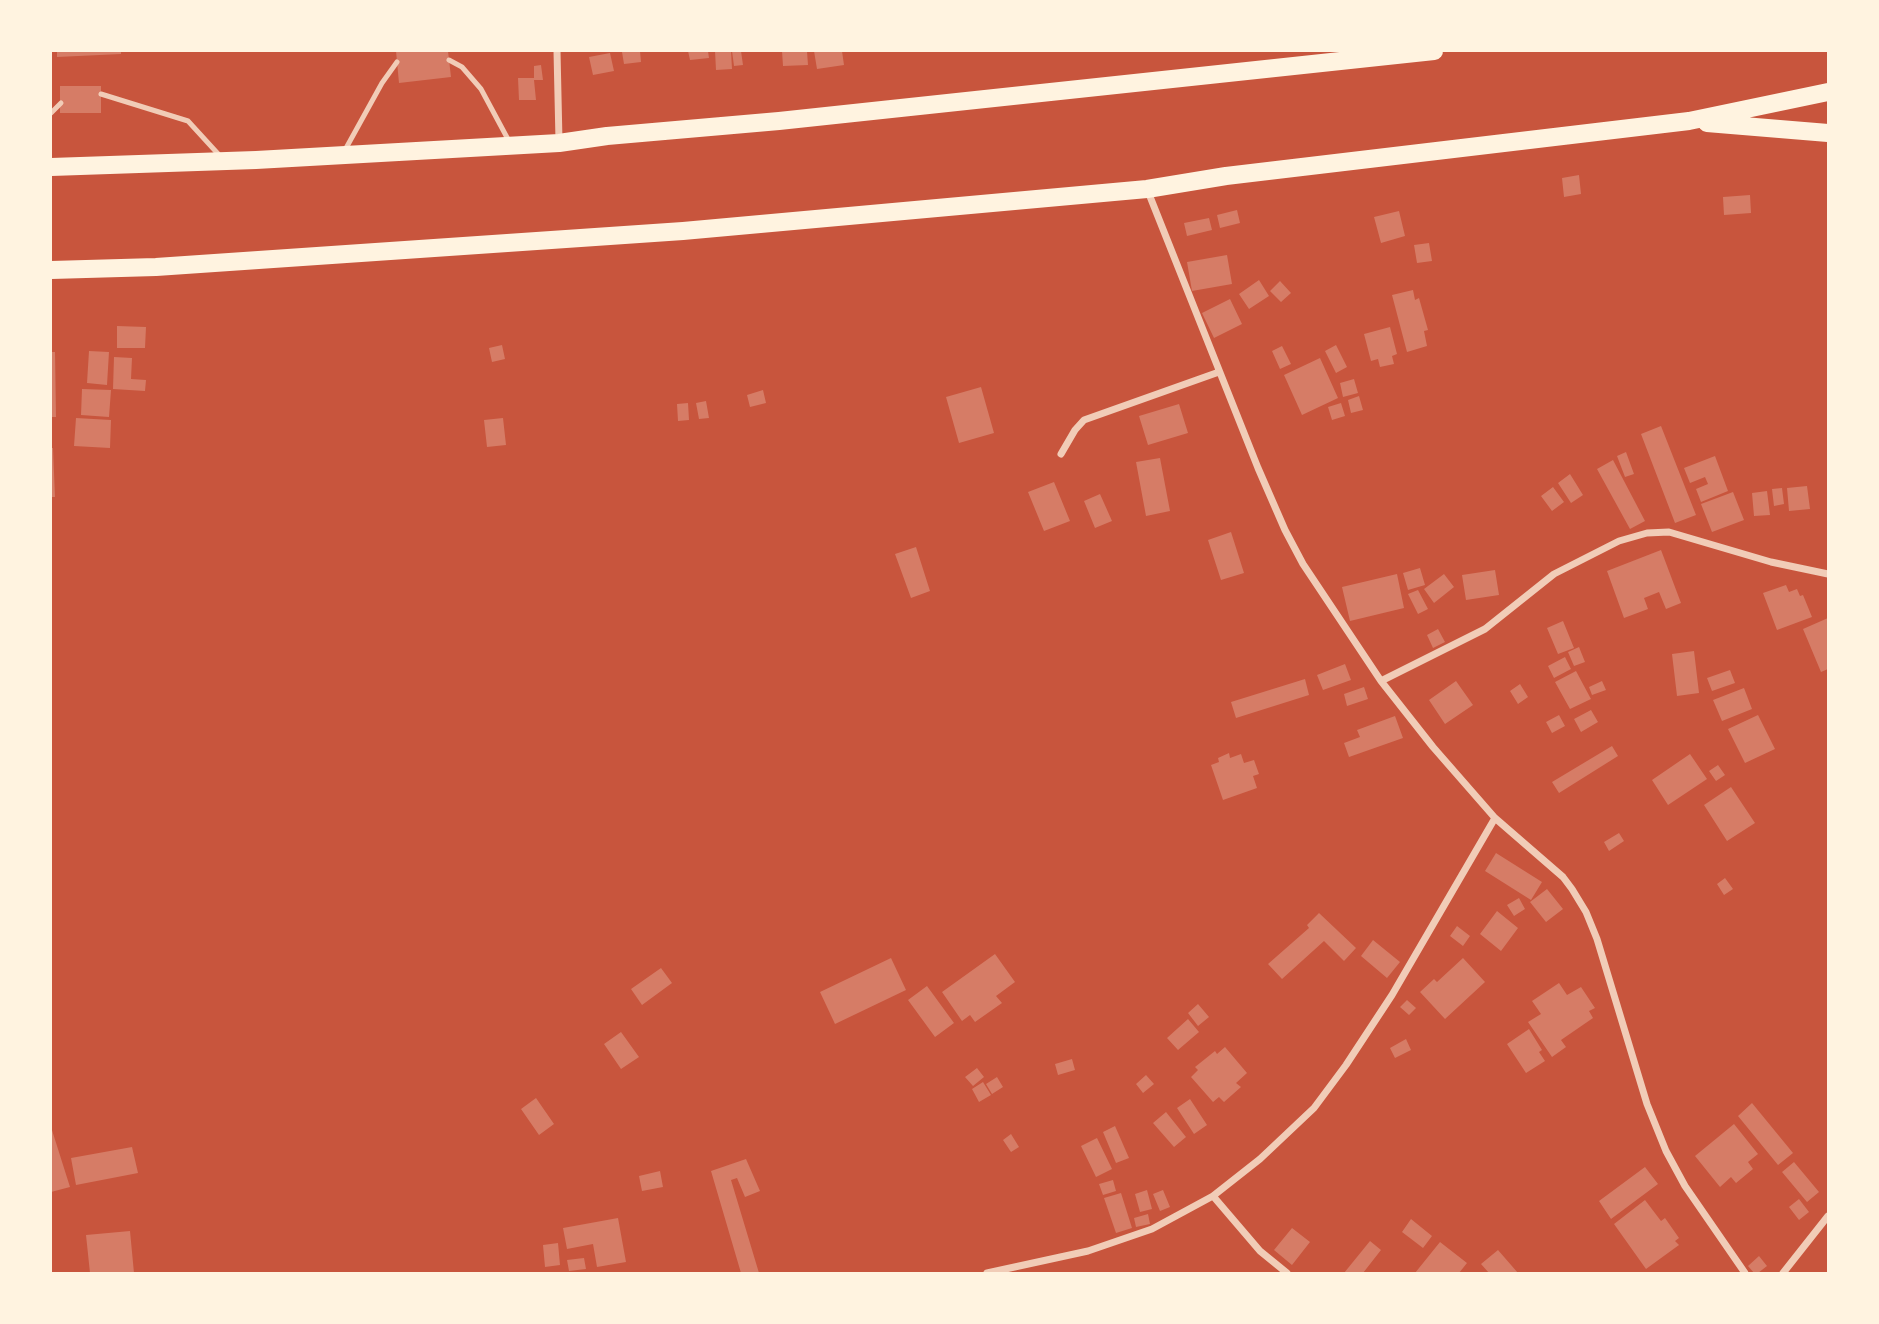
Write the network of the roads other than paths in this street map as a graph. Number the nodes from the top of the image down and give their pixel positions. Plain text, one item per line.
1 (557, 51) edge
2 (1434, 51) edge
3 (449, 60) dead end
4 (397, 62) dead end
5 (1828, 92) edge
6 (101, 94) dead end
7 (61, 103) dead end
8 (51, 113) edge
9 (1689, 121) junction
10 (1828, 133) edge
11 (559, 143) junction
12 (512, 146) junction
13 (342, 155) junction
14 (225, 161) junction
15 (51, 167) edge
16 (1147, 189) junction
17 (51, 270) edge
18 (1219, 372) junction
19 (1061, 454) dead end
20 (1828, 574) edge
21 (1381, 681) junction
22 (1495, 818) junction
23 (1213, 1196) junction
24 (1828, 1216) edge
25 (987, 1273) edge
26 (1287, 1273) edge
27 (1745, 1273) edge
28 (1783, 1273) edge

1 - 11 street
2 - 11 highway
3 - 12 lane
4 - 13 lane
5 - 9 highway
6 - 14 lane
7 - 8 lane
9 - 10 highway
9 - 16 highway
11 - 12 highway
12 - 13 highway
13 - 14 highway
14 - 15 highway
16 - 17 highway
16 - 18 street
18 - 19 street
18 - 21 street
20 - 21 street
21 - 22 street
22 - 23 street
22 - 27 street
23 - 25 street
23 - 26 street
24 - 28 street

